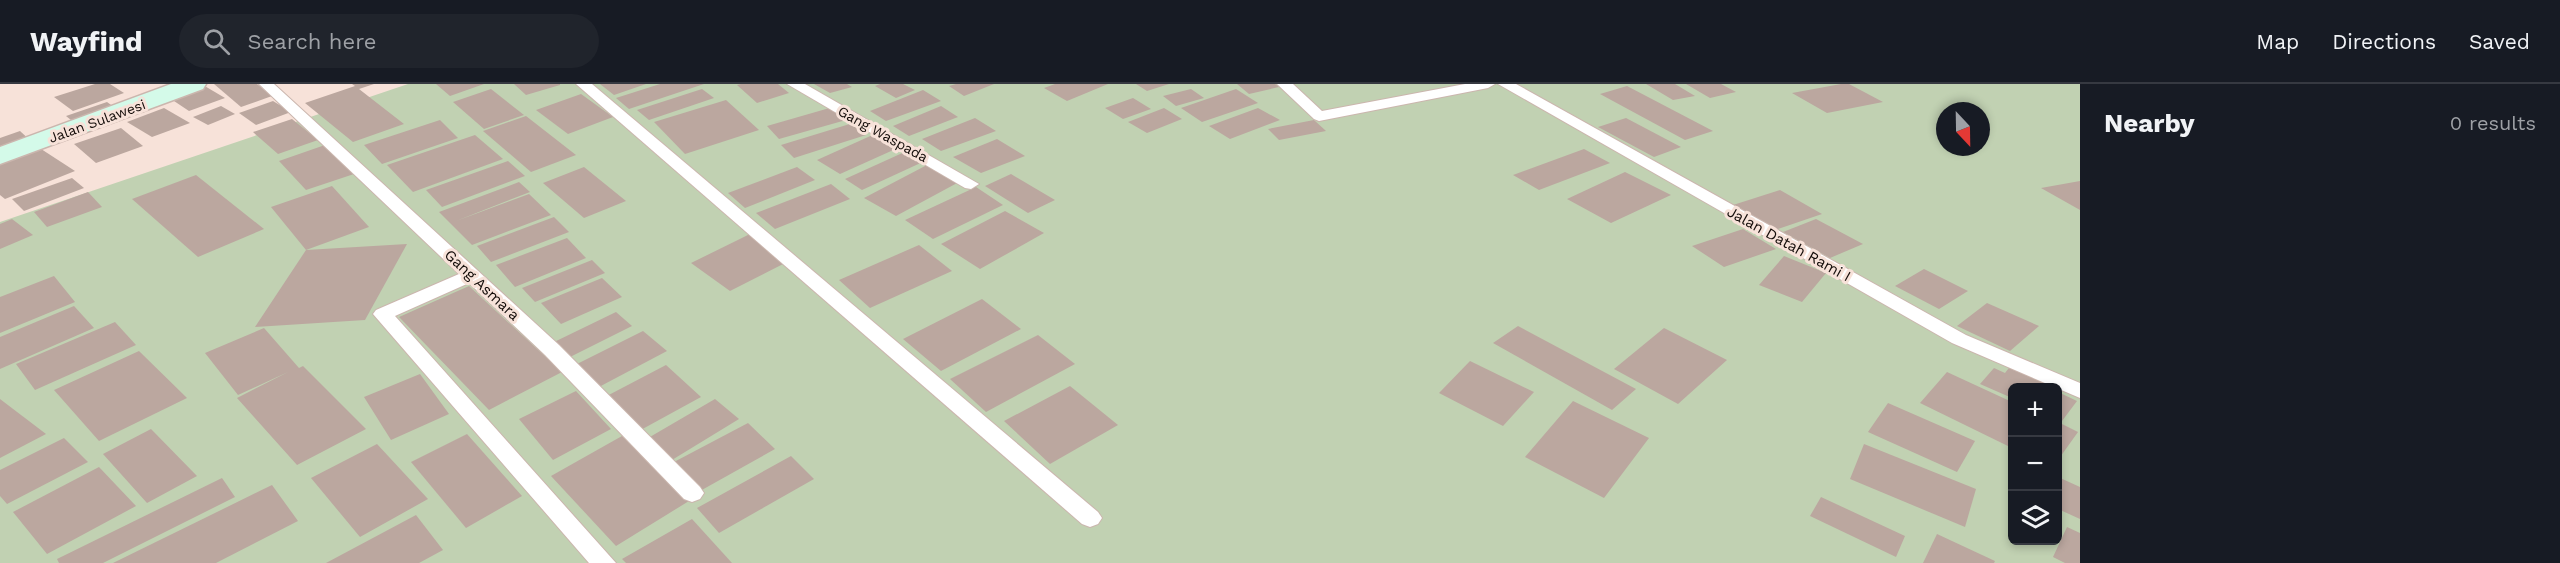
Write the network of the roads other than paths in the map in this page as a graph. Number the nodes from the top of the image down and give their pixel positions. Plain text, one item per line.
1 (194, 84) edge
2 (266, 84) edge
3 (583, 84) edge
4 (794, 84) edge
5 (1284, 84) edge
6 (1488, 84) edge
7 (1505, 84) edge
8 (0, 156) edge
9 (971, 184) dead end
10 (471, 275) junction
11 (2080, 390) edge
12 (692, 493) dead end
13 (1090, 518) dead end
14 (604, 563) edge

1 - 8 street, Jalan Sulawesi
2 - 10 lane, Gang Asmara
3 - 13 lane
4 - 9 lane, Gang Waspada
5 - 6 lane
7 - 11 lane, Jalan Datah Rami I
10 - 12 lane, Gang Asmara
10 - 14 lane

